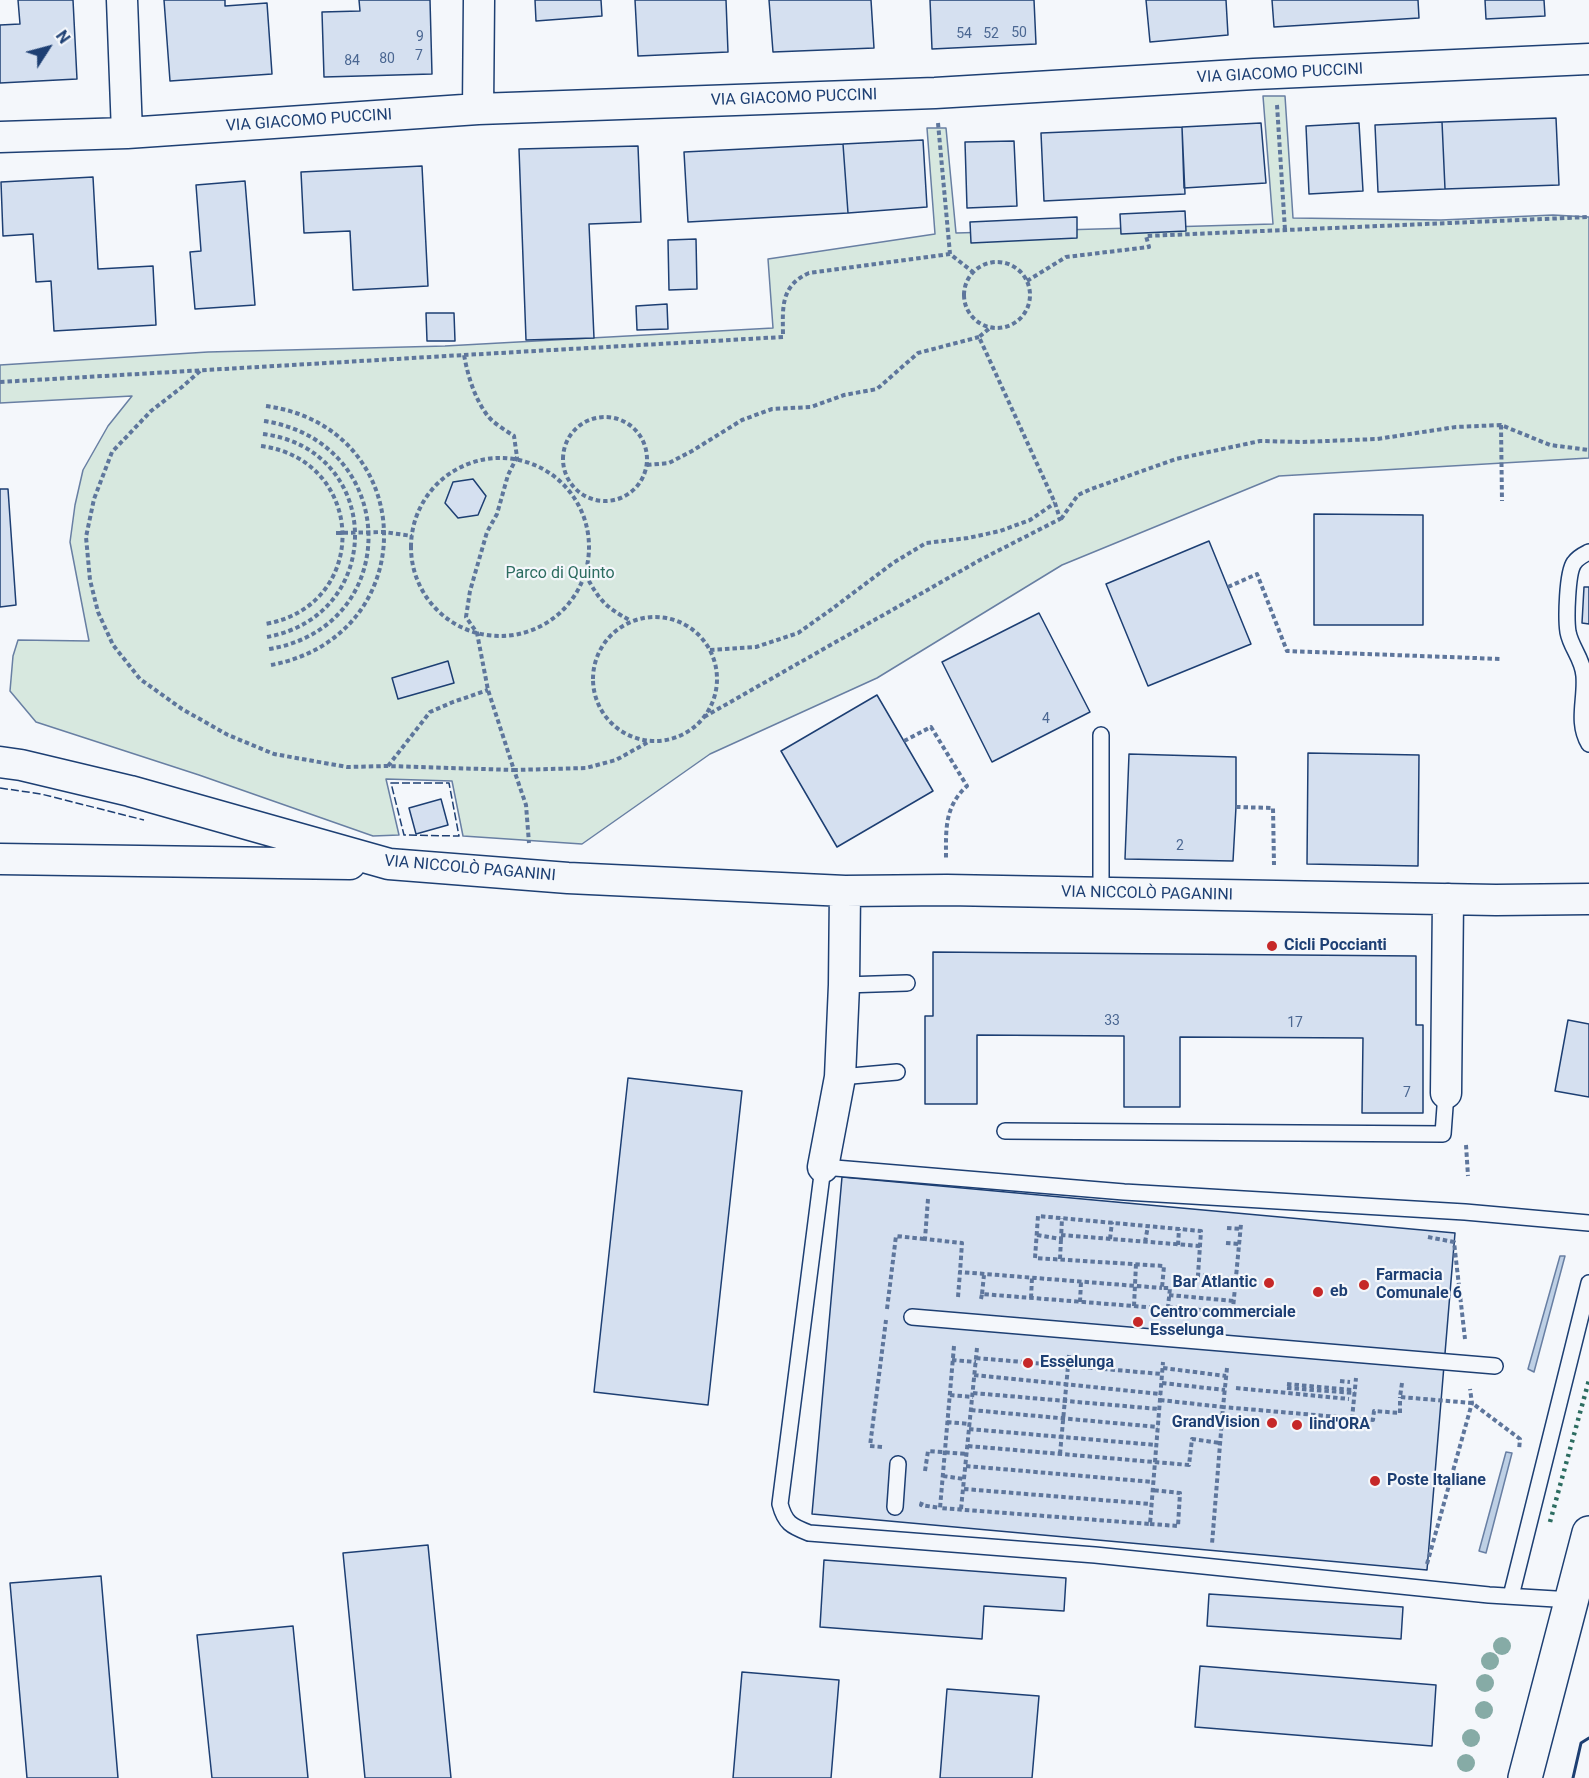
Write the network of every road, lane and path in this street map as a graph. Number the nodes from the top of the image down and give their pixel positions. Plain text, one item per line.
1 (122, 0) edge
2 (479, 0) edge
3 (1589, 59) edge
4 (1275, 74) junction
5 (935, 93) junction
6 (478, 109) junction
7 (127, 133) junction
8 (0, 137) edge
9 (1589, 217) edge
10 (1285, 230) junction
11 (950, 254) junction
12 (973, 272) junction
13 (1026, 281) junction
14 (992, 327) junction
15 (979, 337) junction
16 (464, 355) junction
17 (201, 370) junction
18 (0, 382) edge
19 (266, 406) dead end
20 (264, 421) dead end
21 (1501, 425) junction
22 (263, 434) dead end
23 (261, 446) dead end
24 (1589, 450) edge
25 (517, 458) junction
26 (648, 465) junction
27 (570, 482) junction
28 (564, 488) junction
29 (1502, 501) dead end
30 (1055, 503) junction
31 (1060, 519) junction
32 (356, 532) junction
33 (369, 532) junction
34 (384, 532) junction
35 (336, 533) dead end
36 (343, 533) junction
37 (412, 536) junction
38 (1589, 552) edge
39 (585, 574) junction
40 (1228, 586) dead end
41 (631, 621) junction
42 (265, 624) dead end
43 (477, 633) junction
44 (267, 637) dead end
45 (269, 649) dead end
46 (710, 650) junction
47 (1501, 660) dead end
48 (272, 664) dead end
49 (488, 690) junction
50 (704, 717) junction
51 (1101, 735) dead end
52 (650, 741) junction
53 (904, 741) dead end
54 (1589, 744) edge
55 (0, 762) edge
56 (387, 766) junction
57 (514, 771) junction
58 (1236, 807) dead end
59 (530, 846) dead end
60 (0, 859) edge
61 (389, 864) junction
62 (947, 890) junction
63 (845, 891) junction
64 (1101, 892) junction
65 (1275, 896) junction
66 (1448, 899) junction
67 (1589, 899) edge
68 (907, 983) dead end
69 (844, 985) junction
70 (897, 1072) dead end
71 (840, 1077) junction
72 (1446, 1093) joint
73 (1005, 1131) dead end
74 (823, 1167) junction
75 (929, 1192) dead end
76 (1039, 1209) dead end
77 (1038, 1216) junction
78 (1062, 1218) junction
79 (1242, 1220) dead end
80 (1112, 1222) junction
81 (1148, 1226) junction
82 (1587, 1226) edge
83 (1179, 1229) junction
84 (1227, 1229) dead end
85 (1241, 1230) junction
86 (1037, 1235) junction
87 (1061, 1237) junction
88 (925, 1239) junction
89 (1110, 1239) junction
90 (1145, 1242) junction
91 (1454, 1242) dead end
92 (1226, 1243) dead end
93 (1239, 1244) junction
94 (1178, 1245) junction
95 (1200, 1246) junction
96 (1060, 1260) junction
97 (960, 1272) junction
98 (984, 1275) junction
99 (1032, 1278) junction
100 (1236, 1279) junction
101 (1082, 1282) junction
102 (1589, 1283) edge
103 (1162, 1288) junction
104 (982, 1294) dead end
105 (1169, 1295) junction
106 (1031, 1298) dead end
107 (1234, 1301) junction
108 (1080, 1302) dead end
109 (957, 1303) dead end
110 (1134, 1306) dead end
111 (1168, 1308) junction
112 (1233, 1313) junction
113 (912, 1317) dead end
114 (1167, 1319) dead end
115 (1232, 1322) dead end
116 (954, 1343) dead end
117 (1466, 1346) dead end
118 (1070, 1348) dead end
119 (1164, 1357) dead end
120 (952, 1360) junction
121 (1069, 1366) junction
122 (1495, 1366) dead end
123 (1227, 1367) dead end
124 (1163, 1371) junction
125 (974, 1375) dead end
126 (1226, 1376) junction
127 (1356, 1376) dead end
128 (1469, 1380) dead end
129 (1394, 1381) dead end
130 (1161, 1383) junction
131 (1068, 1384) junction
132 (1287, 1386) dead end
133 (1236, 1388) dead end
134 (1225, 1390) junction
135 (1353, 1391) junction
136 (1161, 1394) junction
137 (950, 1395) junction
138 (1400, 1397) junction
139 (1349, 1399) dead end
140 (1160, 1400) junction
141 (1065, 1401) junction
142 (1472, 1403) junction
143 (1223, 1407) junction
144 (1159, 1409) junction
145 (971, 1410) dead end
146 (1064, 1419) junction
147 (1352, 1419) junction
148 (947, 1422) junction
149 (1158, 1427) junction
150 (1061, 1437) junction
151 (1220, 1443) junction
152 (1156, 1445) junction
153 (968, 1446) dead end
154 (890, 1448) dead end
155 (919, 1450) dead end
156 (1519, 1450) dead end
157 (928, 1451) junction
158 (945, 1452) junction
159 (967, 1454) dead end
160 (1060, 1454) junction
161 (1155, 1462) junction
162 (898, 1464) dead end
163 (966, 1466) dead end
164 (925, 1473) dead end
165 (943, 1476) junction
166 (964, 1479) dead end
167 (1153, 1482) junction
168 (1152, 1490) junction
169 (922, 1494) dead end
170 (1151, 1504) junction
171 (931, 1506) junction
172 (895, 1507) dead end
173 (940, 1508) junction
174 (961, 1509) junction
175 (930, 1513) dead end
176 (1150, 1524) junction
177 (1589, 1533) edge
178 (1212, 1545) dead end
179 (1427, 1565) dead end
180 (1511, 1596) junction
181 (1572, 1600) junction
182 (1525, 1778) edge

1 - 7 street
2 - 6 street
3 - 4 street, VIA GIACOMO PUCCINI
4 - 5 street, VIA GIACOMO PUCCINI
4 - 10 path
5 - 6 street, VIA GIACOMO PUCCINI
5 - 11 path
6 - 7 street, VIA GIACOMO PUCCINI
7 - 8 street, VIA GIACOMO PUCCINI
9 - 10 path
10 - 13 path
11 - 12 path
11 - 16 path
12 - 13 path
12 - 14 path
13 - 14 path
14 - 15 path
15 - 26 path
15 - 30 path
16 - 17 path
16 - 25 path
17 - 18 path
17 - 56 path
19 - 34 path
20 - 33 path
21 - 24 path
21 - 29 path
21 - 31 path
22 - 32 path
23 - 36 path
25 - 28 path
25 - 37 path
25 - 43 path
26 - 27 path
26 - 27 path
27 - 28 path
28 - 39 path
30 - 31 path
30 - 46 path
31 - 50 path
32 - 33 path
32 - 36 path
32 - 44 path
33 - 34 path
33 - 45 path
34 - 37 path
34 - 48 path
35 - 36 path
36 - 42 path
37 - 43 path
38 - 54 lane
39 - 41 path
39 - 43 path
40 - 47 path
41 - 46 path
41 - 52 path
43 - 49 path
46 - 50 path
49 - 56 path
49 - 57 path
50 - 52 path
51 - 64 lane
52 - 57 path
53 - 62 path
55 - 61 street, VIA NICCOLÒ PAGANINI
56 - 57 path
57 - 59 path
58 - 65 path
60 - 61 street
61 - 63 street, VIA NICCOLÒ PAGANINI
62 - 63 street, VIA NICCOLÒ PAGANINI
62 - 64 street, VIA NICCOLÒ PAGANINI
63 - 69 street
64 - 65 street, VIA NICCOLÒ PAGANINI
65 - 66 street, VIA NICCOLÒ PAGANINI
66 - 67 street, VIA NICCOLÒ PAGANINI
66 - 72 street
68 - 69 lane
69 - 71 street
70 - 71 lane
71 - 74 street
72 - 73 lane
74 - 82 lane
74 - 180 lane
75 - 88 path
76 - 77 path
77 - 78 path
77 - 86 path
78 - 80 path
78 - 87 path
79 - 85 path
80 - 81 path
80 - 89 path
81 - 83 path
81 - 90 path
83 - 94 path
83 - 95 path
84 - 85 path
85 - 93 path
86 - 87 path
86 - 96 path
87 - 89 path
87 - 96 path
88 - 97 path
88 - 154 path
89 - 90 path
90 - 94 path
91 - 117 path
92 - 93 path
93 - 100 path
94 - 95 path
95 - 100 path
96 - 103 path
97 - 98 path
97 - 109 path
98 - 99 path
98 - 104 path
99 - 101 path
99 - 106 path
100 - 107 path
101 - 103 path
101 - 108 path
102 - 180 lane
103 - 105 path
105 - 107 path
105 - 111 path
107 - 112 path
110 - 111 path
111 - 112 path
111 - 114 path
112 - 115 path
113 - 122 lane
116 - 120 path
118 - 121 path
119 - 124 path
120 - 121 path
120 - 137 path
121 - 124 path
121 - 131 path
123 - 126 path
124 - 126 path
124 - 130 path
125 - 131 path
126 - 134 path
127 - 135 path
128 - 142 path
129 - 138 path
130 - 134 path
130 - 136 path
131 - 136 path
131 - 141 path
132 - 135 path
133 - 139 path
134 - 143 path
135 - 147 path
136 - 140 path
137 - 141 path
137 - 148 path
138 - 142 path
138 - 147 path
140 - 143 path
140 - 144 path
141 - 144 path
141 - 146 path
142 - 156 path
142 - 179 path
143 - 147 path
143 - 151 path
144 - 149 path
145 - 146 path
146 - 149 path
146 - 150 path
148 - 150 path
148 - 158 path
149 - 152 path
150 - 152 path
150 - 160 path
151 - 161 path
151 - 178 path
152 - 161 path
153 - 160 path
155 - 157 path
157 - 158 path
157 - 164 path
158 - 159 path
158 - 165 path
160 - 161 path
161 - 167 path
162 - 172 lane
163 - 167 path
165 - 166 path
165 - 173 path
167 - 168 path
168 - 170 path
168 - 176 path
169 - 171 path
170 - 174 path
170 - 176 path
171 - 173 path
171 - 175 path
173 - 174 path
174 - 176 path
177 - 181 main road
180 - 181 lane
181 - 182 main road

